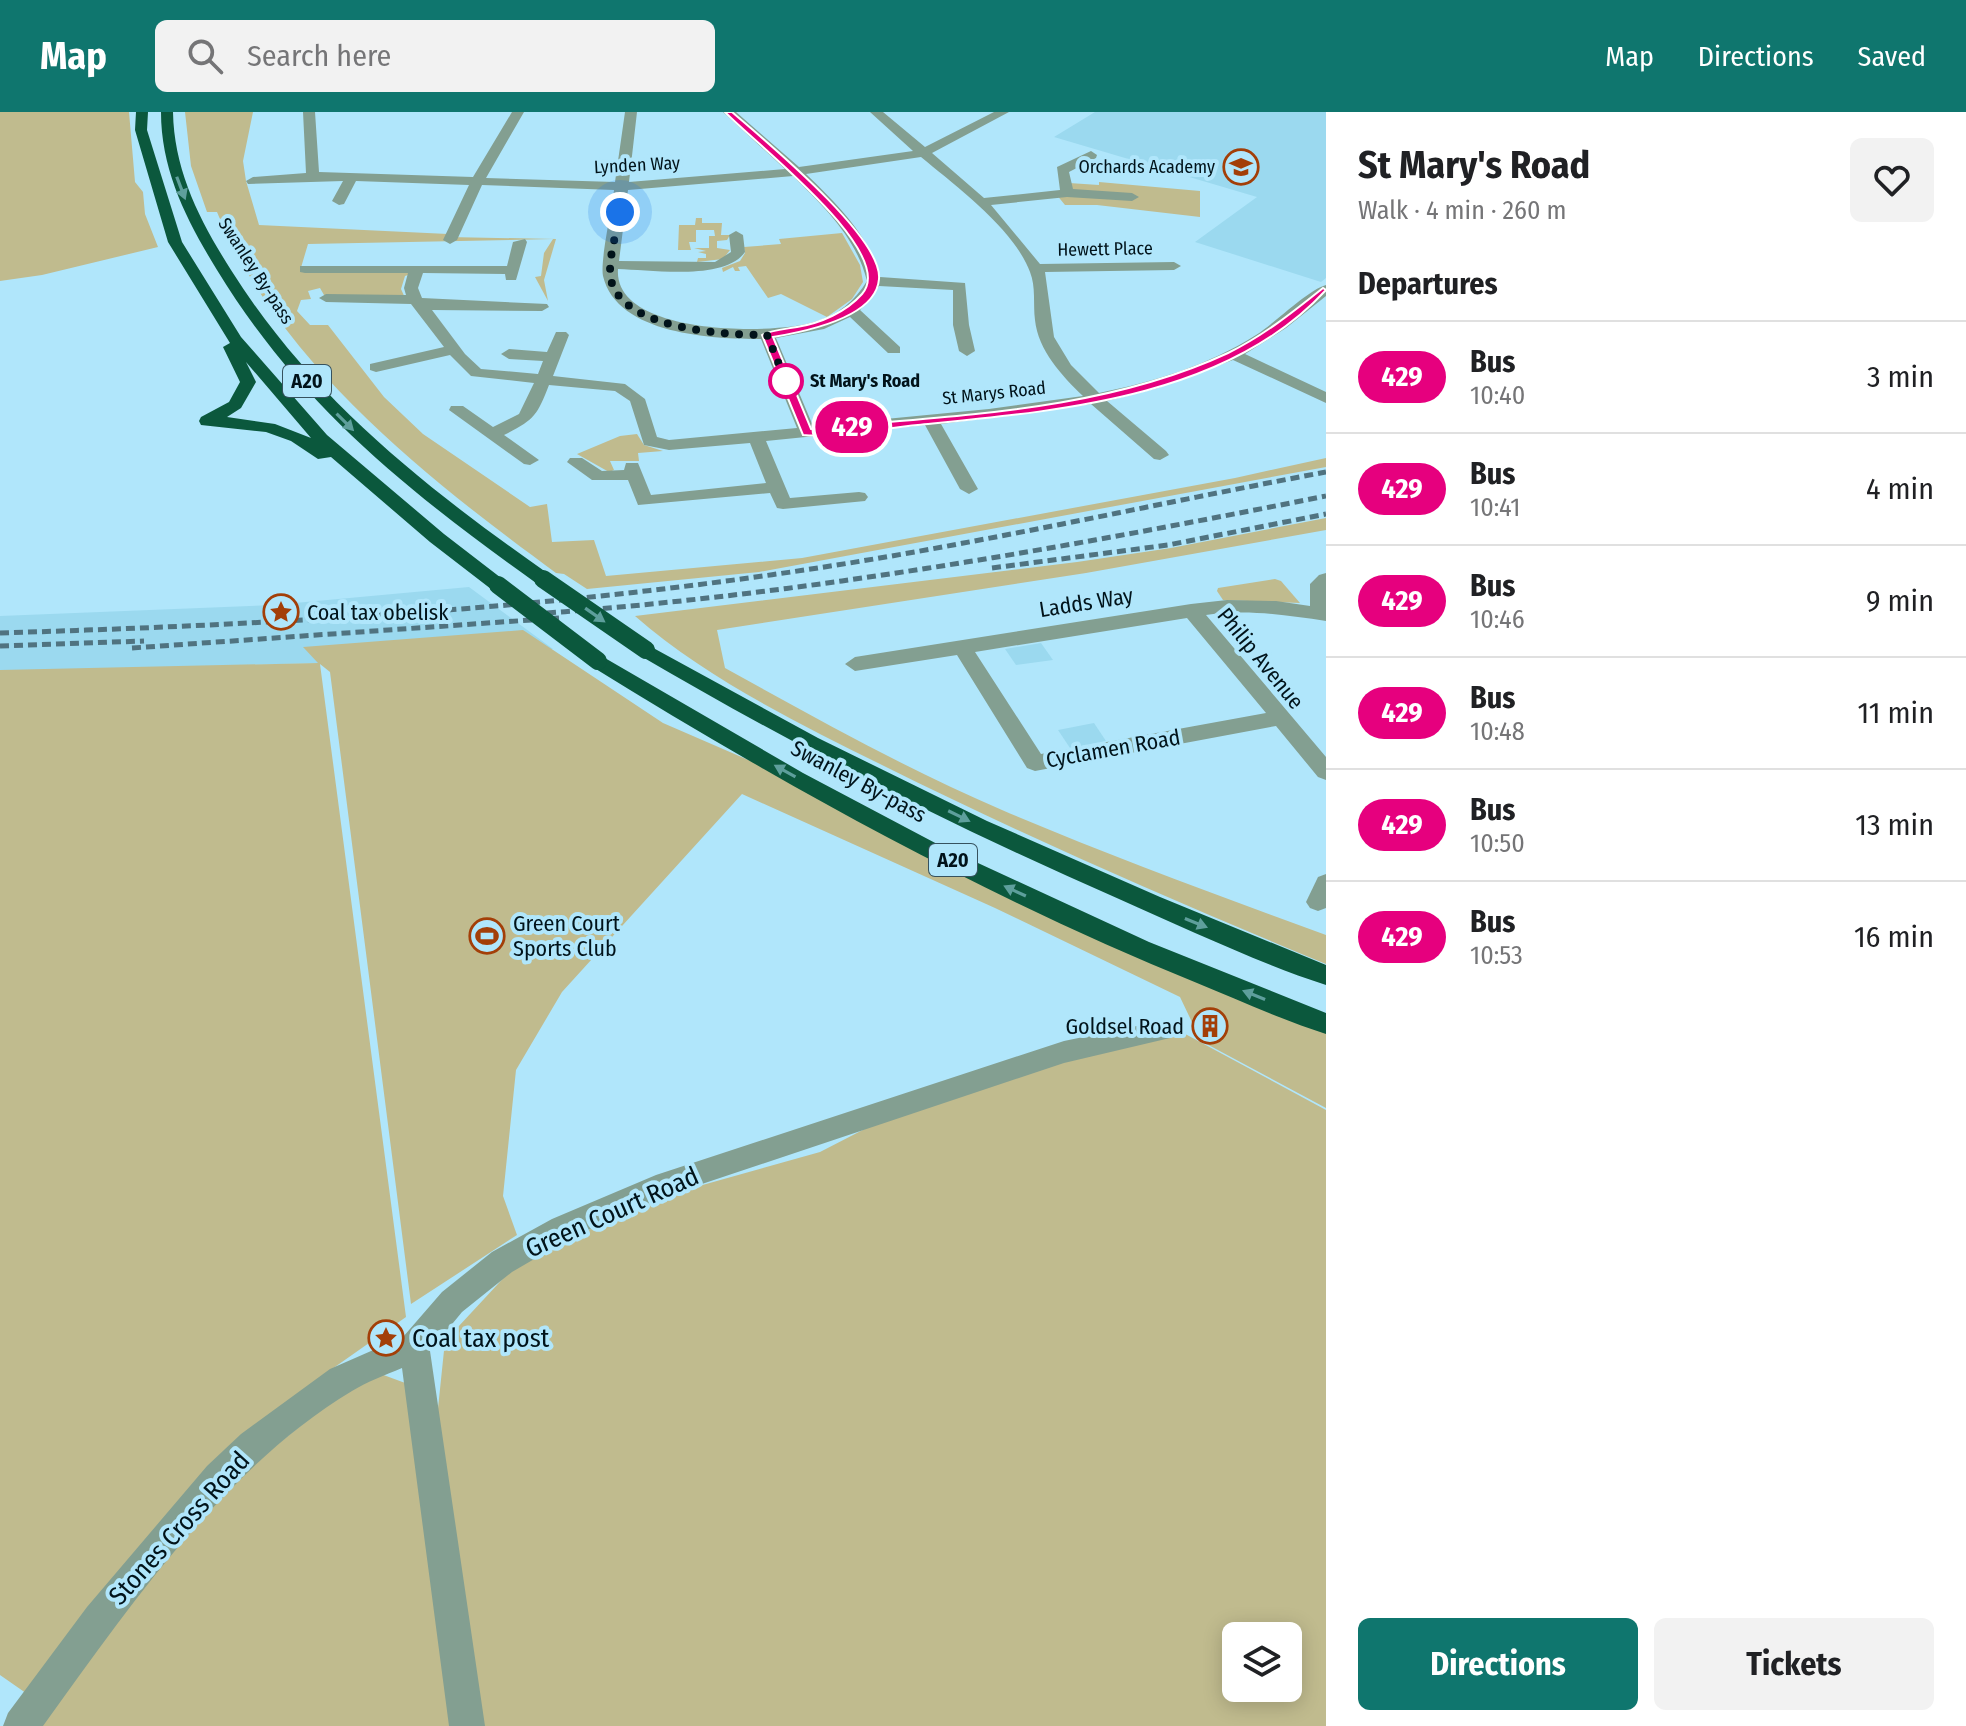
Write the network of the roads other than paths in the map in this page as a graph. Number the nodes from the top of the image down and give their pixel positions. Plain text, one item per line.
1 (142, 112) edge
2 (167, 112) edge
3 (309, 112) edge
4 (518, 112) edge
5 (631, 112) edge
6 (729, 112) edge
7 (876, 112) edge
8 (1003, 112) edge
9 (923, 153) junction
10 (1091, 155) dead end
11 (794, 172) junction
12 (313, 176) junction
13 (351, 178) junction
14 (253, 181) dead end
15 (476, 183) junction
16 (624, 186) junction
17 (1067, 193) junction
18 (1132, 197) dead end
19 (339, 201) dead end
20 (980, 202) junction
21 (736, 235) dead end
22 (450, 240) dead end
23 (520, 242) dead end
24 (612, 265) junction
25 (1174, 266) dead end
26 (1036, 268) junction
27 (305, 269) dead end
28 (417, 269) junction
29 (874, 281) junction
30 (204, 287) junction
31 (1326, 289) edge
32 (326, 298) dead end
33 (418, 302) junction
34 (542, 307) dead end
35 (851, 310) junction
36 (561, 335) dead end
37 (767, 335) junction
38 (454, 349) junction
39 (894, 350) dead end
40 (967, 351) dead end
41 (509, 354) dead end
42 (1233, 354) junction
43 (552, 357) junction
44 (376, 367) dead end
45 (542, 380) junction
46 (1326, 398) edge
47 (1098, 399) junction
48 (457, 410) dead end
49 (930, 420) junction
50 (807, 432) junction
51 (494, 433) junction
52 (756, 437) junction
53 (1160, 455) dead end
54 (530, 460) dead end
55 (576, 462) dead end
56 (774, 487) junction
57 (969, 489) dead end
58 (859, 497) dead end
59 (490, 579) junction
60 (1326, 579) edge
61 (1191, 610) junction
62 (1322, 614) edge
63 (962, 647) junction
64 (855, 664) dead end
65 (1279, 718) junction
66 (1326, 772) edge
67 (1326, 975) edge
68 (1326, 1024) edge
69 (1161, 1031) dead end
70 (414, 1347) junction
71 (21, 1726) edge
72 (467, 1726) edge

1 - 30 highway, A20
2 -> 67 highway, Swanley By-pass / A20, bridge
3 - 12 street
4 - 15 street
5 - 16 street
6 - 11 street
7 - 9 street
8 - 9 street, Lynden Way
9 - 11 street, Lynden Way
9 - 20 street
10 - 17 street
11 - 16 street, Lynden Way
11 - 29 street
12 - 13 street, Lynden Way
12 - 14 street, Lynden Way
13 - 15 street, Lynden Way
13 - 19 street
15 - 16 street, Lynden Way
15 - 22 street
16 - 24 street
17 - 18 street
17 - 20 street
20 - 26 street
21 - 24 street
23 - 28 street
24 - 37 street
25 - 26 street, Hewett Place
26 - 47 street
27 - 28 street
28 - 33 street
29 - 35 street
29 - 40 street
30 - 59 highway, A20
30 - 59 highway
31 - 42 street, St Marys Road
32 - 33 street
33 - 34 street
33 - 38 street, St Marys Road
35 - 37 street
35 - 39 street
36 - 43 street
37 - 50 street
38 - 44 street
38 - 45 street, St Marys Road
41 - 43 street
42 - 46 street
42 - 47 street, St Marys Road
43 - 45 street
45 - 51 street
45 - 52 street, St Marys Road
47 - 49 street, St Marys Road
47 - 53 street
48 - 51 street
49 - 50 street, St Marys Road
49 - 57 street
50 - 52 street, St Marys Road
51 - 54 street
52 - 56 street
55 - 56 street
56 - 58 street
68 -> 59 highway, Swanley By-pass / A20, bridge
60 - 62 street
61 - 62 street, Ladds Way
61 - 63 street, Ladds Way
61 - 65 street, Philip Avenue
63 - 64 street, Ladds Way
63 - 65 street, Cyclamen Road
65 - 66 street, Philip Avenue
69 - 70 street, Green Court Road
70 - 71 street, Stones Cross Road
70 - 72 street

